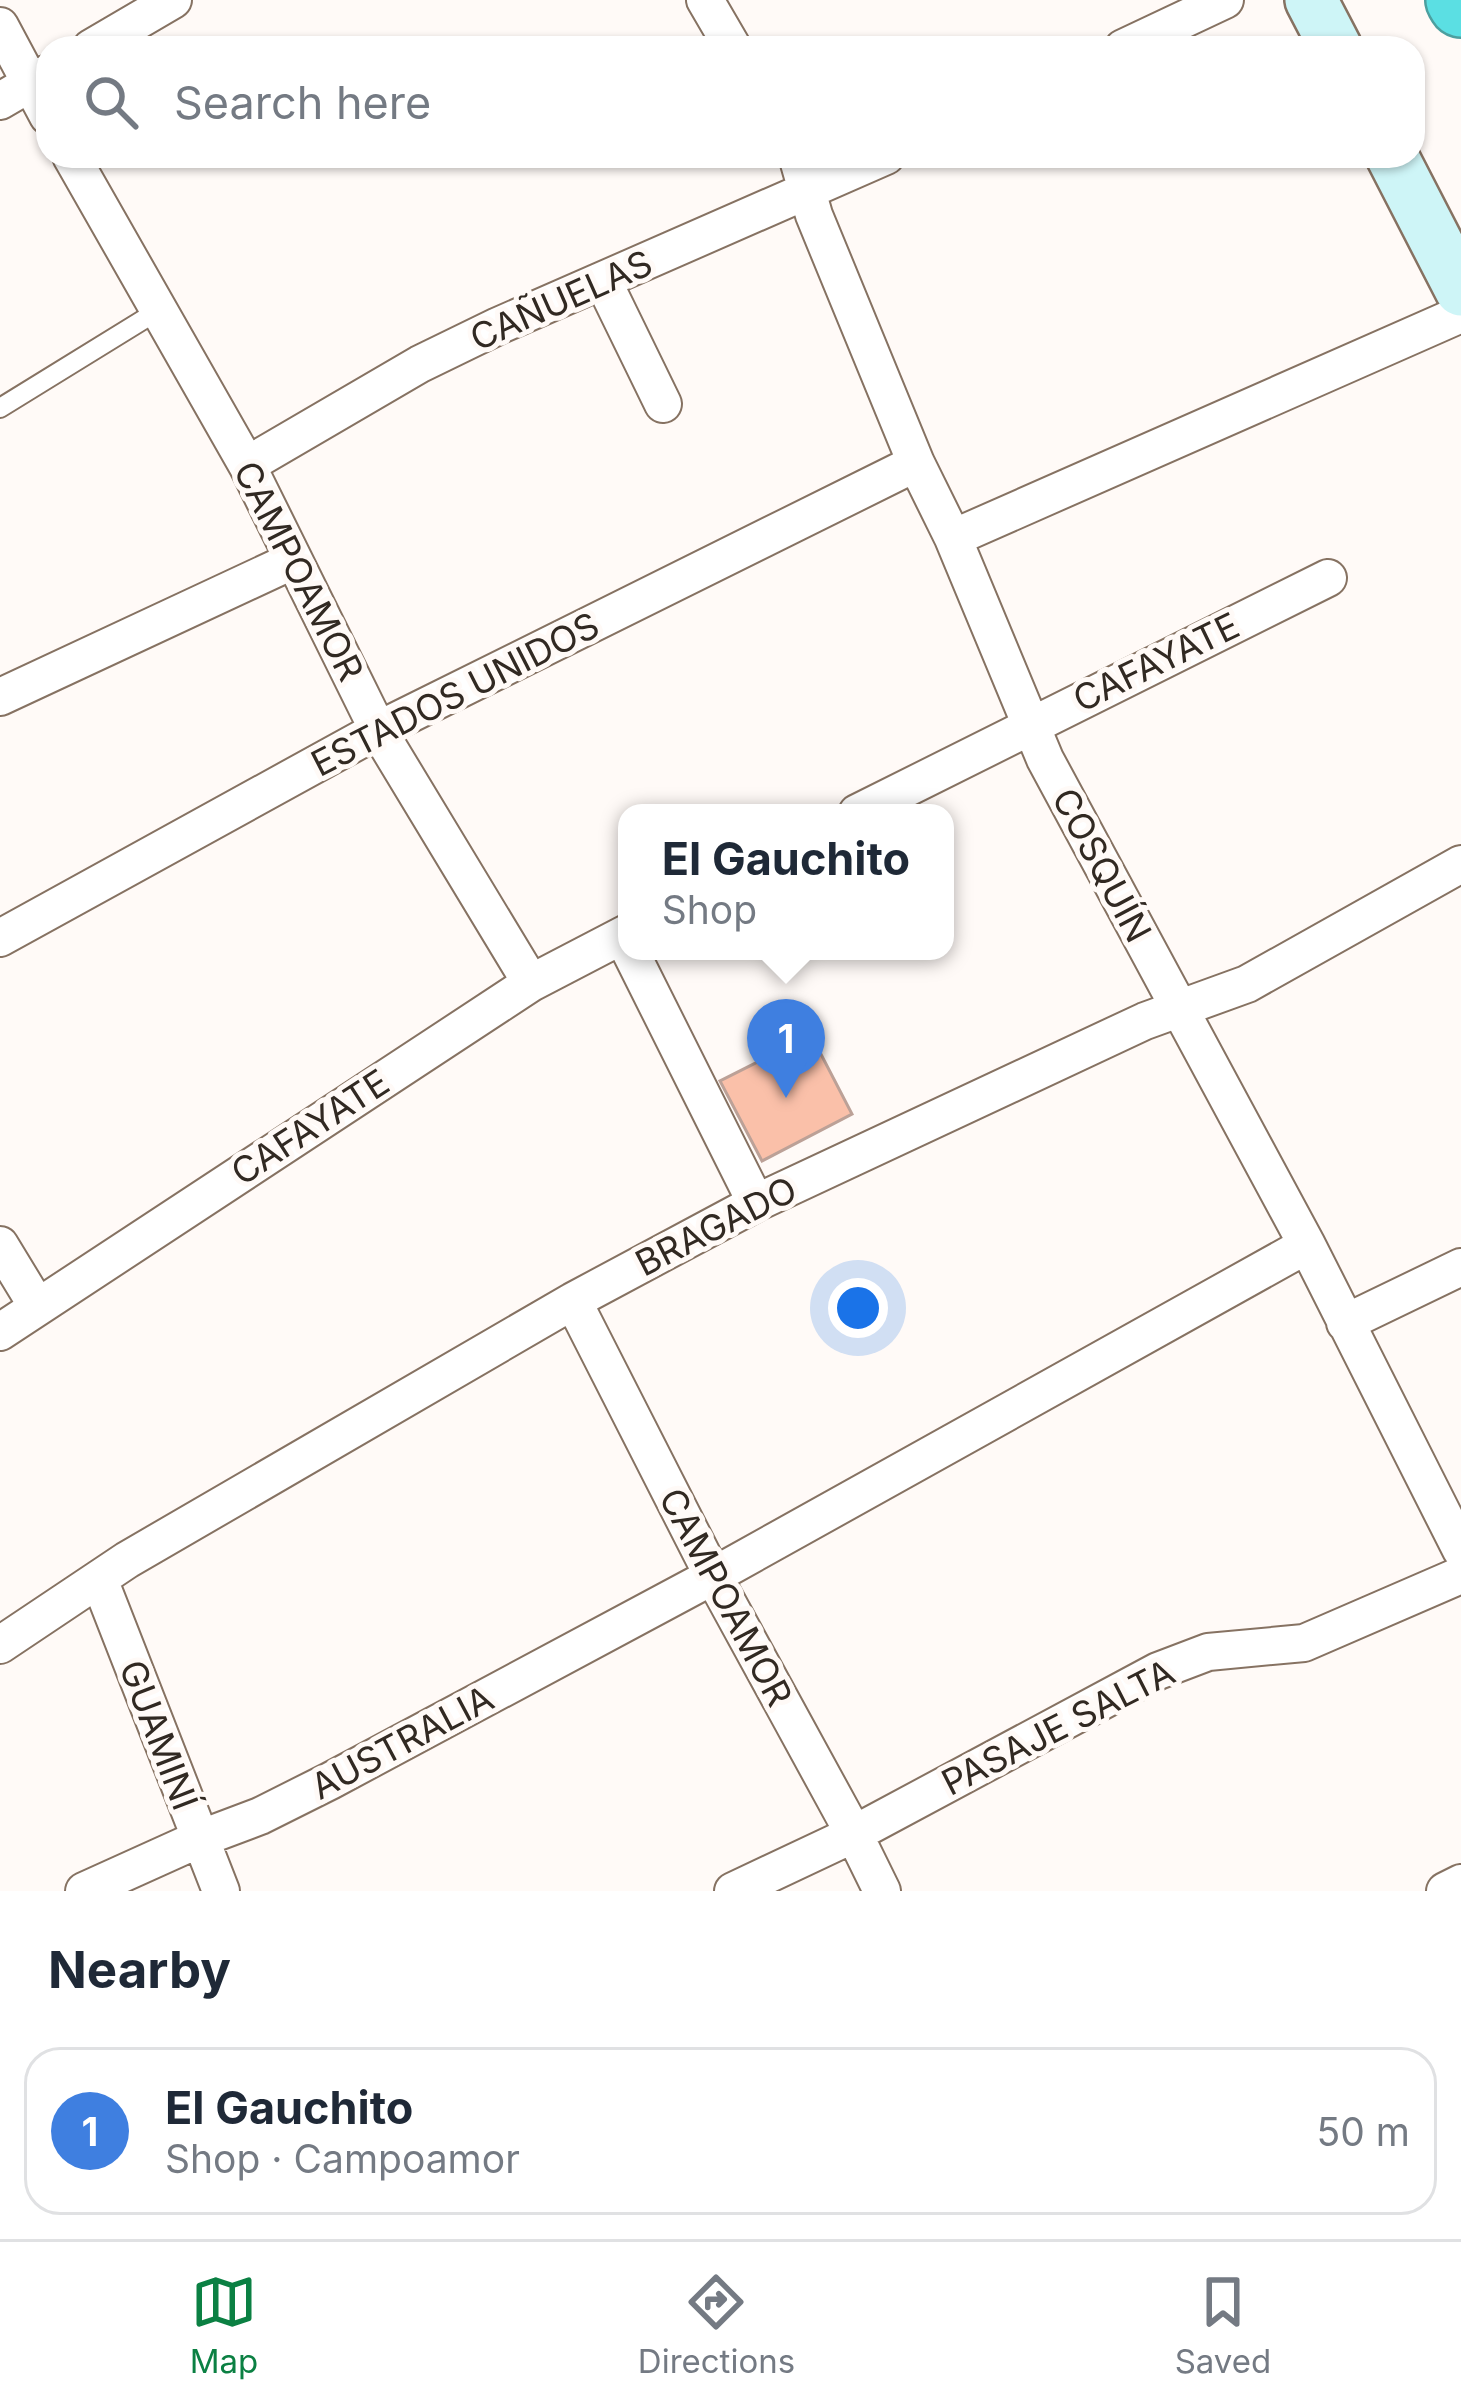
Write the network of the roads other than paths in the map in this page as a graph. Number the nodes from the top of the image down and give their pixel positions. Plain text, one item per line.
1 (173, 0) edge
2 (705, 0) edge
3 (1225, 0) edge
4 (1311, 0) edge
5 (0, 26) edge
6 (112, 36) edge
7 (726, 36) edge
8 (1148, 36) edge
9 (1330, 36) edge
10 (31, 94) edge
11 (78, 168) edge
12 (1398, 168) edge
13 (802, 174) edge
14 (603, 281) junction
15 (1461, 290) edge
16 (159, 310) junction
17 (1461, 314) edge
18 (663, 404) dead end
19 (0, 408) edge
20 (916, 463) junction
21 (247, 465) junction
22 (953, 538) junction
23 (294, 560) junction
24 (1328, 578) dead end
25 (0, 697) edge
26 (1030, 724) junction
27 (378, 730) junction
28 (874, 804) edge
29 (1461, 864) edge
30 (0, 938) edge
31 (618, 945) edge
32 (636, 960) edge
33 (531, 982) junction
34 (1180, 1008) junction
35 (755, 1203) junction
36 (0, 1245) edge
37 (1306, 1245) junction
38 (1461, 1267) edge
39 (572, 1301) junction
40 (37, 1306) junction
41 (1345, 1322) junction
42 (0, 1332) edge
43 (1461, 1550) edge
44 (1461, 1575) edge
45 (713, 1576) junction
46 (99, 1579) junction
47 (0, 1646) edge
48 (854, 1834) junction
49 (199, 1839) junction
50 (1461, 1882) edge
51 (83, 1891) edge
52 (221, 1891) edge
53 (733, 1891) edge
54 (882, 1891) edge
55 (1445, 1891) edge

1 - 6 street
2 - 7 street
3 - 8 street
4 - 9 street
5 - 10 street
11 - 16 street, CAMPOAMOR
12 - 15 street
13 - 14 street, CAÑUELAS
13 - 20 street, COSQUÍN
14 - 18 street
14 - 21 street, CAÑUELAS
16 - 19 lane
16 - 21 street, CAMPOAMOR
17 - 22 street
20 - 22 street, COSQUÍN
20 - 27 street, ESTADOS UNIDOS
21 - 23 street, CAMPOAMOR
22 - 26 street, COSQUÍN
23 - 25 street
23 - 27 street, CAMPOAMOR
24 - 26 street, CAFAYATE
26 - 28 street, CAFAYATE
26 - 34 street, COSQUÍN
27 - 30 street, ESTADOS UNIDOS
27 - 33 street, CAMPOAMOR
29 - 34 street, BRAGADO
31 - 33 street, CAFAYATE
32 - 35 street
33 - 40 street, CAFAYATE
34 - 35 street, BRAGADO
34 - 37 street, COSQUÍN
35 - 39 street, BRAGADO
36 - 40 street
37 - 41 street, COSQUÍN
37 - 45 street, AUSTRALIA
38 - 41 street
39 - 45 street, CAMPOAMOR
39 - 46 street, BRAGADO
40 - 42 street, CAFAYATE
41 - 43 street, COSQUÍN
44 - 48 street, PASAJE SALTA
45 - 48 street, CAMPOAMOR
45 - 49 street, AUSTRALIA
46 - 47 street, BRAGADO
46 - 49 street, GUAMINÍ
48 - 53 street, PASAJE SALTA
48 - 54 street, CAMPOAMOR
49 - 51 street, AUSTRALIA
49 - 52 street, GUAMINÍ
50 - 55 street

